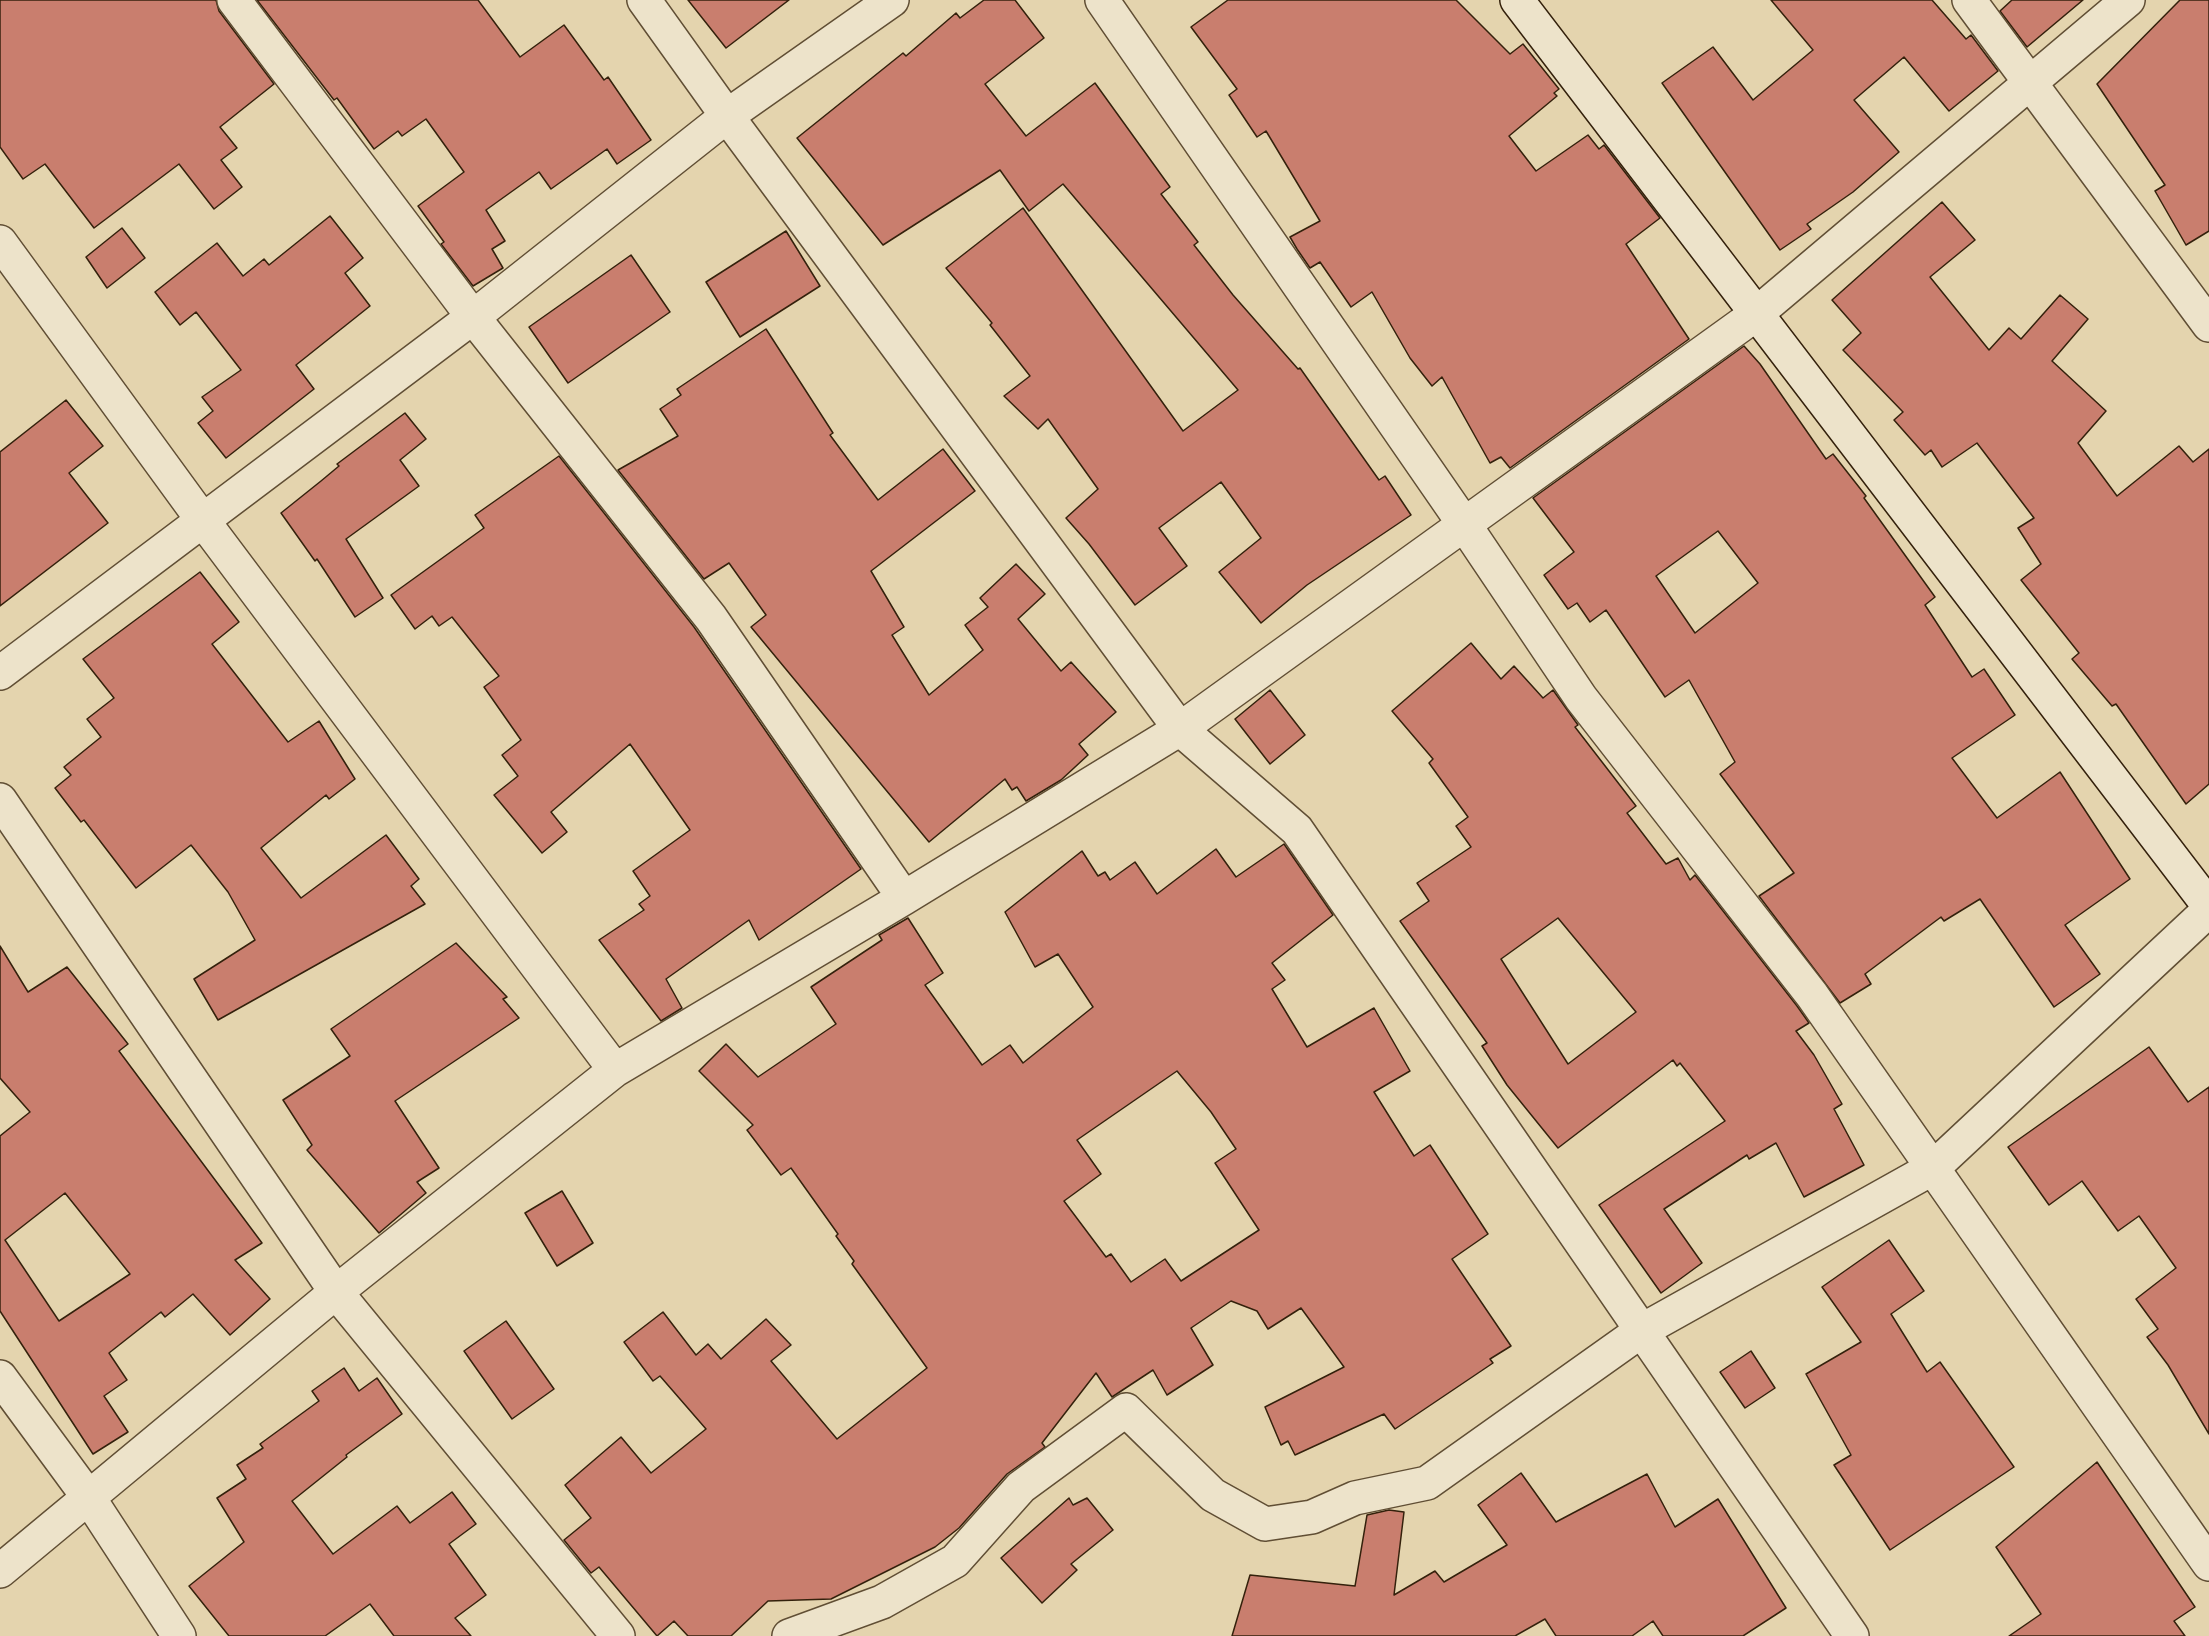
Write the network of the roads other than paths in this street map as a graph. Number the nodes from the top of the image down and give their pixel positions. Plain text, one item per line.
1 (234, 0) edge
2 (644, 0) edge
3 (892, 0) edge
4 (1101, 0) edge
5 (1517, 0) edge
6 (1969, 0) edge
7 (2128, 0) edge
8 (2030, 82) junction
9 (727, 116) junction
10 (0, 242) edge
11 (1755, 315) junction
12 (472, 317) junction
13 (2209, 325) edge
14 (204, 522) junction
15 (1464, 524) junction
16 (0, 673) edge
17 (1180, 729) junction
18 (0, 800) edge
19 (904, 898) junction
20 (2209, 908) edge
21 (615, 1070) junction
22 (1933, 1168) junction
23 (336, 1292) junction
24 (1641, 1331) junction
25 (0, 1377) edge
26 (89, 1498) junction
27 (2209, 1564) edge
28 (0, 1571) edge
29 (179, 1636) edge
30 (618, 1636) edge
31 (789, 1636) edge
32 (1852, 1636) edge

1 - 12 street
2 - 9 street
3 - 9 street
4 - 15 street
5 - 11 street
6 - 8 street
7 - 8 street
8 - 11 street
8 - 13 street
9 - 12 street
9 - 17 street
10 - 14 street
11 - 15 street
11 - 20 street
12 - 14 street
12 - 19 street
14 - 16 street
14 - 21 street
15 - 17 street
15 - 22 street
17 - 19 street
17 - 24 street
18 - 23 street
19 - 21 street
20 - 22 street
21 - 23 street
22 - 24 street
22 - 27 street
23 - 26 street
23 - 30 street
24 - 31 street
24 - 32 street
25 - 26 street
26 - 28 street
26 - 29 street

